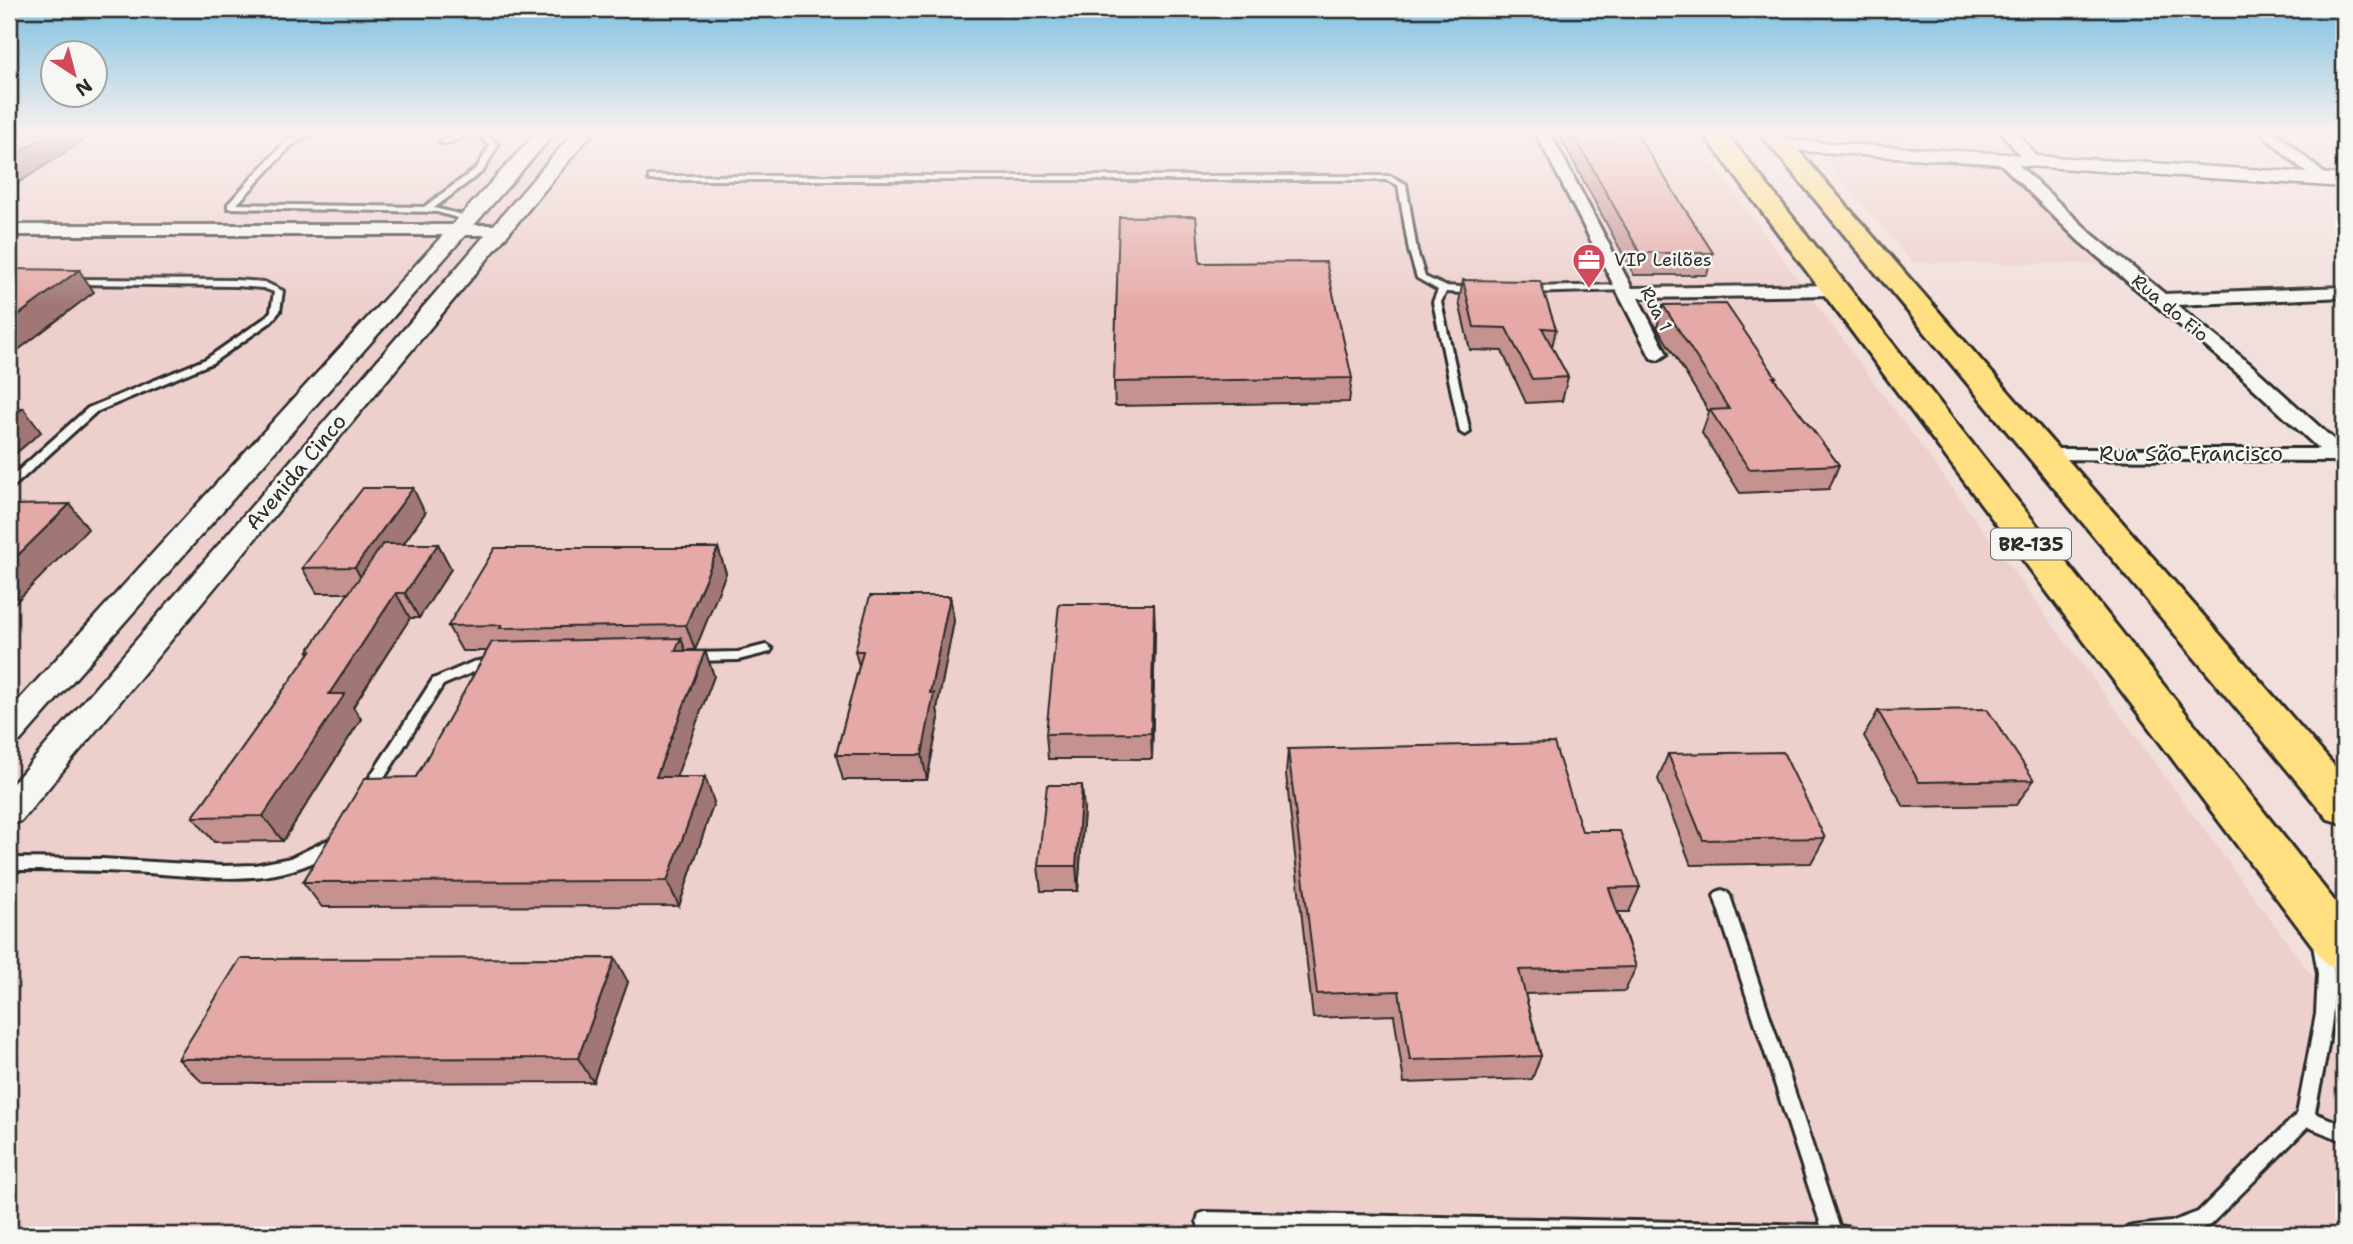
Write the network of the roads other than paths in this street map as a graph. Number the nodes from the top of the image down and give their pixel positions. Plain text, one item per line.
1 (245, 191) edge
2 (451, 191) edge
3 (493, 191) edge
4 (534, 191) edge
5 (1403, 191) edge
6 (1573, 191) edge
7 (1759, 191) edge
8 (1819, 191) edge
9 (2037, 191) edge
10 (426, 210) junction
11 (463, 224) junction
12 (9, 230) edge
13 (501, 230) junction
14 (69, 282) edge
15 (1443, 289) junction
16 (1515, 290) edge
17 (1835, 290) junction
18 (1487, 291) edge
19 (1625, 291) junction
20 (2344, 292) edge
21 (2161, 300) junction
22 (1658, 354) dead end
23 (1465, 432) dead end
24 (2045, 455) junction
25 (2341, 458) edge
26 (9, 485) edge
27 (766, 649) dead end
28 (671, 657) edge
29 (510, 660) edge
30 (9, 732) edge
31 (359, 807) edge
32 (2344, 807) edge
33 (9, 811) edge
34 (344, 829) edge
35 (9, 864) edge
36 (1722, 897) dead end
37 (2317, 914) junction
38 (2344, 950) edge
39 (2305, 1118) junction
40 (2344, 1133) edge
41 (1206, 1221) dead end
42 (1833, 1235) edge
43 (1844, 1235) edge
44 (2133, 1235) edge

1 - 10 lane
2 - 10 lane
3 - 11 street, Avenida Cinco
4 - 13 street, Avenida Cinco
5 - 15 lane
6 - 19 street, Rua 1
7 - 17 highway, BR-135
8 - 24 highway, BR-135
9 - 21 street, Rua do Fio
10 - 11 lane
11 - 12 street
11 - 13 street
11 - 30 street, Avenida Cinco
13 - 33 street, Avenida Cinco
14 - 26 lane
15 - 18 lane
15 - 23 lane
16 - 19 lane
17 - 19 street
17 - 37 highway, BR-135
19 - 22 street, Rua 1
20 - 21 street
21 - 25 street, Rua do Fio
24 - 25 street, Rua São Francisco
24 - 32 highway, BR-135
27 - 28 lane
29 - 31 lane
34 - 35 lane
36 - 42 lane
37 - 38 highway, BR-135
37 - 39 lane
39 - 40 lane
39 - 44 lane
41 - 42 lane
42 - 43 lane

